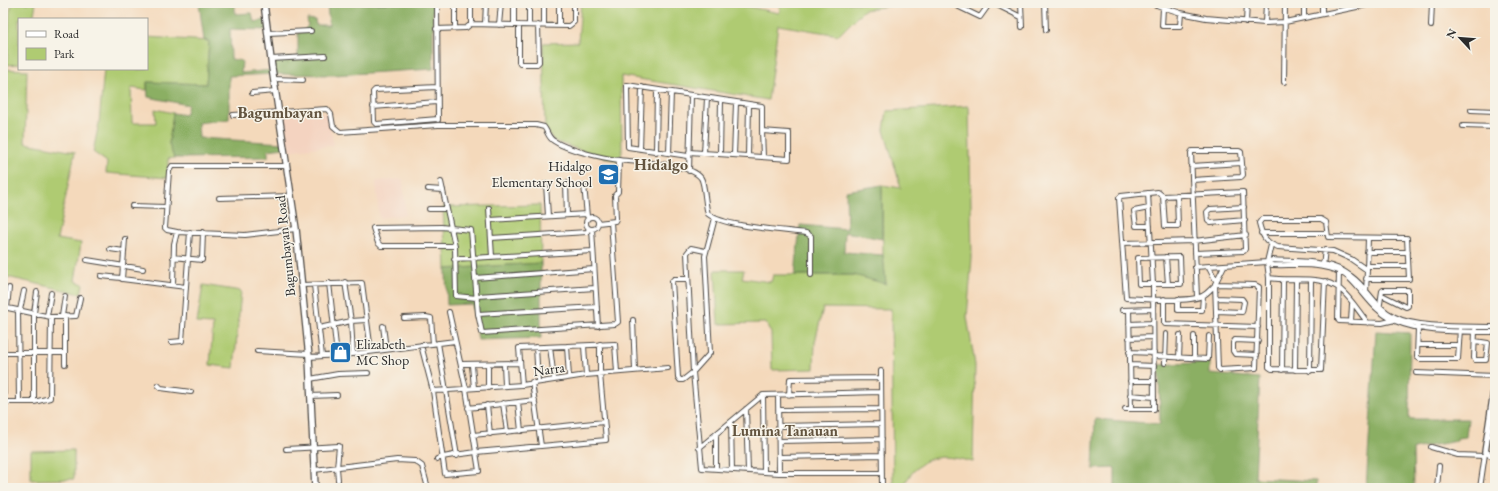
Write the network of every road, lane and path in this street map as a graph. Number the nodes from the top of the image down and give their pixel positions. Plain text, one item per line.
1 (264, 3) edge
2 (437, 3) edge
3 (455, 3) edge
4 (471, 3) edge
5 (486, 3) edge
6 (500, 3) edge
7 (514, 3) edge
8 (530, 3) edge
9 (544, 3) edge
10 (559, 3) edge
11 (574, 3) edge
12 (951, 3) edge
13 (990, 3) edge
14 (993, 3) edge
15 (1021, 3) edge
16 (1045, 3) edge
17 (1150, 3) edge
18 (1247, 3) edge
19 (1266, 3) edge
20 (1285, 3) edge
21 (1304, 3) edge
22 (1322, 3) edge
23 (1376, 3) edge
24 (1432, 3) edge
25 (1163, 8) junction
26 (1181, 13) junction
27 (1322, 13) junction
28 (1304, 16) junction
29 (1021, 17) junction
30 (1246, 22) junction
31 (1285, 22) junction
32 (1265, 23) junction
33 (471, 24) junction
34 (485, 24) junction
35 (499, 24) junction
36 (516, 25) junction
37 (529, 25) junction
38 (538, 25) junction
39 (544, 25) junction
40 (559, 26) junction
41 (1431, 26) dead end
42 (1022, 27) dead end
43 (455, 28) junction
44 (436, 29) junction
45 (1046, 30) dead end
46 (311, 31) dead end
47 (268, 33) junction
48 (326, 56) dead end
49 (271, 59) junction
50 (274, 79) junction
51 (302, 80) dead end
52 (1284, 82) dead end
53 (437, 87) junction
54 (642, 87) junction
55 (657, 90) junction
56 (276, 91) junction
57 (252, 92) dead end
58 (671, 92) junction
59 (691, 96) junction
60 (707, 98) junction
61 (722, 100) junction
62 (437, 102) junction
63 (736, 103) junction
64 (749, 105) junction
65 (373, 107) junction
66 (1471, 110) dead end
67 (1495, 112) edge
68 (279, 113) junction
69 (232, 115) dead end
70 (438, 120) junction
71 (438, 125) junction
72 (1463, 126) dead end
73 (1495, 127) edge
74 (762, 131) junction
75 (640, 149) junction
76 (656, 152) junction
77 (670, 153) junction
78 (704, 153) junction
79 (688, 154) junction
80 (720, 154) junction
81 (734, 155) junction
82 (748, 156) junction
83 (763, 156) junction
84 (619, 160) junction
85 (1242, 163) junction
86 (287, 166) junction
87 (1191, 166) junction
88 (689, 170) junction
89 (1192, 180) junction
90 (441, 182) dead end
91 (566, 183) dead end
92 (546, 184) dead end
93 (584, 185) dead end
94 (428, 189) dead end
95 (443, 190) junction
96 (1148, 193) junction
97 (1192, 194) junction
98 (1177, 195) junction
99 (292, 196) junction
100 (1163, 196) junction
101 (219, 198) dead end
102 (132, 206) dead end
103 (166, 207) junction
104 (1244, 207) junction
105 (489, 208) dead end
106 (1149, 208) junction
107 (429, 209) dead end
108 (447, 209) junction
109 (568, 215) junction
110 (548, 216) junction
111 (587, 216) junction
112 (715, 218) junction
113 (490, 220) junction
114 (1245, 220) junction
115 (611, 222) junction
116 (598, 223) junction
117 (1150, 226) junction
118 (451, 228) junction
119 (296, 229) junction
120 (591, 229) junction
121 (177, 232) junction
122 (190, 232) junction
123 (203, 232) junction
124 (1261, 233) junction
125 (1326, 233) junction
126 (1246, 235) junction
127 (125, 238) dead end
128 (491, 238) junction
129 (1368, 238) junction
130 (1194, 241) junction
131 (1151, 242) junction
132 (1122, 243) junction
133 (1271, 245) junction
134 (454, 246) junction
135 (110, 249) dead end
136 (1325, 249) junction
137 (593, 250) junction
138 (124, 251) junction
139 (705, 251) junction
140 (1367, 252) junction
141 (1408, 252) junction
142 (1195, 253) junction
143 (173, 257) junction
144 (492, 257) junction
145 (1166, 257) junction
146 (188, 258) junction
147 (474, 258) junction
148 (1152, 258) junction
149 (87, 260) dead end
150 (454, 260) junction
151 (1267, 262) junction
152 (123, 264) junction
153 (1323, 265) junction
154 (1224, 266) junction
155 (1408, 266) junction
156 (1195, 267) junction
157 (1209, 267) junction
158 (1367, 268) junction
159 (143, 269) dead end
160 (594, 269) junction
161 (1339, 270) junction
162 (811, 275) dead end
163 (101, 276) dead end
164 (121, 278) junction
165 (475, 278) junction
166 (1269, 278) junction
167 (688, 279) junction
168 (1366, 279) junction
169 (1283, 280) junction
170 (1296, 280) junction
171 (1310, 280) junction
172 (1324, 281) junction
173 (345, 282) junction
174 (329, 283) junction
175 (1215, 283) junction
176 (1154, 284) junction
177 (1168, 284) junction
178 (173, 285) junction
179 (302, 285) junction
180 (314, 285) junction
181 (186, 287) junction
182 (9, 288) dead end
183 (596, 288) junction
184 (1339, 288) junction
185 (24, 291) dead end
186 (37, 292) dead end
187 (1366, 292) junction
188 (51, 294) dead end
189 (1382, 295) junction
190 (65, 296) dead end
191 (1203, 296) junction
192 (477, 297) junction
193 (1197, 297) junction
194 (80, 298) dead end
195 (1216, 298) junction
196 (1366, 298) junction
197 (1153, 299) junction
198 (1164, 299) junction
199 (1178, 299) junction
200 (1352, 304) junction
201 (4, 307) edge
202 (596, 307) junction
203 (1153, 309) junction
204 (19, 310) junction
205 (1122, 310) dead end
206 (1128, 310) junction
207 (1379, 310) junction
208 (1217, 311) junction
209 (449, 312) dead end
210 (34, 313) junction
211 (478, 314) junction
212 (49, 316) junction
213 (63, 316) junction
214 (404, 318) dead end
215 (366, 320) junction
216 (632, 320) dead end
217 (1396, 320) junction
218 (351, 321) junction
219 (1351, 322) junction
220 (1153, 323) junction
221 (1368, 323) junction
222 (1129, 324) junction
223 (334, 325) junction
224 (383, 326) dead end
225 (598, 326) junction
226 (1217, 326) junction
227 (1418, 326) junction
228 (1258, 327) junction
229 (1495, 327) edge
230 (319, 328) junction
231 (1460, 328) junction
232 (1475, 329) junction
233 (1481, 329) junction
234 (1495, 332) edge
235 (1166, 334) dead end
236 (1180, 335) dead end
237 (1194, 336) dead end
238 (1209, 336) dead end
239 (1154, 337) junction
240 (1129, 338) junction
241 (455, 341) junction
242 (1258, 341) junction
243 (1474, 341) junction
244 (171, 342) dead end
245 (438, 343) junction
246 (433, 344) junction
247 (600, 344) junction
248 (421, 345) junction
249 (1418, 345) junction
250 (1459, 345) junction
251 (567, 346) junction
252 (584, 346) junction
253 (550, 347) junction
254 (536, 348) junction
255 (386, 349) junction
256 (256, 351) dead end
257 (371, 351) junction
258 (1129, 352) junction
259 (3, 353) edge
260 (18, 353) junction
261 (34, 353) junction
262 (50, 353) junction
263 (65, 353) junction
264 (353, 354) junction
265 (1154, 354) junction
266 (1257, 354) junction
267 (337, 355) junction
268 (309, 356) junction
269 (322, 356) junction
270 (1165, 357) junction
271 (1180, 358) junction
272 (1194, 358) junction
273 (520, 363) junction
274 (1165, 363) dead end
275 (65, 364) dead end
276 (461, 364) junction
277 (472, 365) junction
278 (488, 365) junction
279 (504, 365) junction
280 (1130, 365) junction
281 (1154, 366) junction
282 (668, 368) dead end
283 (635, 370) junction
284 (1282, 370) junction
285 (1295, 370) junction
286 (881, 371) dead end
287 (1310, 371) junction
288 (617, 372) junction
289 (693, 372) junction
290 (368, 373) dead end
291 (600, 374) junction
292 (1416, 374) dead end
293 (586, 375) junction
294 (1495, 376) edge
295 (569, 377) junction
296 (881, 378) junction
297 (310, 379) junction
298 (554, 379) junction
299 (538, 381) junction
300 (1130, 381) junction
301 (1154, 381) junction
302 (532, 382) junction
303 (1495, 384) edge
304 (158, 385) dead end
305 (505, 385) junction
306 (522, 385) junction
307 (474, 388) junction
308 (488, 388) junction
309 (1495, 388) edge
310 (466, 389) junction
311 (447, 390) junction
312 (433, 391) junction
313 (191, 392) dead end
314 (881, 392) junction
315 (337, 395) dead end
316 (763, 395) junction
317 (778, 395) junction
318 (789, 395) junction
319 (1130, 395) junction
320 (310, 396) junction
321 (1154, 397) junction
322 (535, 400) junction
323 (3, 402) edge
324 (19, 402) junction
325 (34, 402) junction
326 (518, 402) junction
327 (503, 404) junction
328 (487, 405) junction
329 (1493, 406) edge
330 (468, 408) junction
331 (881, 408) junction
332 (746, 409) junction
333 (1125, 409) dead end
334 (1131, 409) junction
335 (779, 410) junction
336 (1493, 416) edge
337 (604, 422) junction
338 (731, 422) junction
339 (881, 424) junction
340 (779, 426) junction
341 (1492, 428) edge
342 (538, 429) junction
343 (521, 431) junction
344 (507, 432) junction
345 (490, 434) junction
346 (716, 434) junction
347 (473, 435) junction
348 (1487, 436) junction
349 (1494, 437) edge
350 (882, 439) junction
351 (779, 441) junction
352 (541, 446) junction
353 (312, 447) junction
354 (1431, 447) dead end
355 (699, 448) junction
356 (286, 449) dead end
357 (476, 452) junction
358 (1485, 454) junction
359 (882, 455) junction
360 (442, 456) junction
361 (457, 456) junction
362 (779, 457) junction
363 (1495, 457) edge
364 (437, 459) dead end
365 (1439, 466) dead end
366 (337, 468) junction
367 (716, 469) junction
368 (314, 470) junction
369 (732, 470) junction
370 (748, 470) junction
371 (764, 471) junction
372 (779, 473) junction
373 (882, 473) junction
374 (338, 480) dead end
375 (315, 488) edge
376 (428, 488) edge
377 (882, 488) edge
378 (1437, 488) edge
379 (1480, 488) edge

1 - 47 street, Bagumbayan Road
2 - 44 street
3 - 43 street
4 - 33 street
5 - 34 street
6 - 35 street
7 - 36 street
8 - 37 street
9 - 39 street
10 - 40 street
11 - 40 street
12 - 13 street
14 - 29 street
15 - 29 street
16 - 45 street
17 - 25 street
18 - 30 street
19 - 32 street
20 - 31 street
21 - 28 street
22 - 27 street
23 - 27 street
24 - 41 street
25 - 26 street
25 - 26 street
26 - 30 street
27 - 28 street
28 - 31 street
29 - 42 street
30 - 32 street
31 - 32 street
31 - 52 street
33 - 34 street
33 - 43 street
34 - 35 street
35 - 36 street
36 - 37 street
36 - 38 street
37 - 38 street
38 - 39 street
39 - 40 street
43 - 44 street
44 - 53 street
46 - 47 street
47 - 49 street, Bagumbayan Road
48 - 49 street
49 - 50 street, Bagumbayan Road
50 - 51 street
50 - 56 street, Bagumbayan Road
53 - 62 street
53 - 65 street
54 - 55 street
54 - 75 street
54 - 75 street
55 - 58 street
55 - 76 street
56 - 57 street
56 - 68 street, Bagumbayan Road
58 - 59 street
58 - 77 street
59 - 60 street
59 - 79 street
60 - 61 street
60 - 78 street
61 - 63 street
61 - 80 street
62 - 65 street
62 - 70 street
63 - 64 street
63 - 81 street
64 - 74 street
64 - 82 street
65 - 70 street
66 - 67 street
68 - 69 street
68 - 71 street
68 - 86 street, Bagumbayan Road
70 - 71 street
71 - 84 street
72 - 73 street
74 - 83 street
74 - 83 street
75 - 76 street
76 - 77 street
77 - 79 street
78 - 79 street
78 - 80 street
79 - 88 street
80 - 81 street
81 - 82 street
82 - 83 street
84 - 88 street
84 - 115 street
85 - 87 street
85 - 87 street
85 - 89 street
86 - 99 street, Bagumbayan Road
86 - 103 street
87 - 89 street
88 - 112 street
89 - 97 street
90 - 95 street
91 - 109 street
92 - 110 street
93 - 111 street
94 - 95 street
95 - 108 street
96 - 100 street
96 - 106 street
96 - 132 street
97 - 98 street
97 - 104 street
97 - 130 street
98 - 100 street
98 - 100 street
99 - 101 street
99 - 119 street, Bagumbayan Road
102 - 103 street
103 - 121 street
104 - 114 street
104 - 114 street
105 - 113 street
106 - 117 street
106 - 117 street
107 - 108 street
108 - 118 street
109 - 110 street
109 - 111 street
110 - 113 street
111 - 116 street
111 - 120 street
112 - 139 street
112 - 162 street
113 - 128 street
114 - 126 street
115 - 116 street
115 - 225 street
116 - 120 street
117 - 131 street
118 - 134 street
118 - 134 street
118 - 147 street
119 - 123 street
119 - 179 street, Bagumbayan Road
120 - 128 street
120 - 137 street
121 - 122 street
121 - 143 street
122 - 123 street
122 - 146 street
123 - 146 street
124 - 125 street
124 - 125 street
124 - 133 street
125 - 129 street
126 - 130 street
126 - 142 street
127 - 138 street
128 - 144 street
129 - 140 street
129 - 141 street
130 - 131 street
130 - 142 street
131 - 132 street
131 - 148 street
132 - 197 street
133 - 136 street
133 - 151 street
134 - 150 street
135 - 138 street
136 - 153 street
136 - 158 street
137 - 144 street
137 - 160 street
138 - 152 street
139 - 167 street
139 - 289 street
140 - 141 street
140 - 158 street
141 - 155 street
142 - 156 street
143 - 146 street
143 - 178 street
144 - 147 street
145 - 148 street
145 - 177 street
145 - 177 street
146 - 181 street
147 - 150 street
147 - 165 street
148 - 176 street
148 - 176 street
149 - 152 street
150 - 192 street
151 - 153 street
151 - 154 street
151 - 166 street
152 - 159 street
152 - 164 street
153 - 161 street
154 - 157 street
154 - 175 street
155 - 158 street
155 - 168 street
156 - 157 street
156 - 193 street
157 - 175 street
158 - 168 street
160 - 165 street
160 - 183 street
161 - 184 street
161 - 187 street
161 - 196 street
163 - 164 street
164 - 178 street
165 - 192 street
166 - 169 street
166 - 284 street
167 - 289 street
167 - 289 street
168 - 187 street
169 - 170 street
169 - 284 street
170 - 171 street
170 - 285 street
171 - 172 street
171 - 287 street
172 - 184 street
172 - 287 street
173 - 174 street
173 - 215 street
173 - 218 street
174 - 180 street
174 - 223 street
175 - 191 street
175 - 195 street
175 - 228 street
176 - 177 street
176 - 197 street
178 - 181 street
179 - 180 street
179 - 268 street, Bagumbayan Road
180 - 230 street
181 - 244 street
182 - 201 street
183 - 192 street
183 - 202 street
184 - 200 street
184 - 219 street
185 - 204 street
186 - 210 street
187 - 196 street
187 - 207 street
188 - 212 street
189 - 189 street
189 - 207 street
190 - 213 street
191 - 193 street
191 - 199 street
192 - 211 street
193 - 199 street
194 - 213 street
195 - 208 street
195 - 208 street
196 - 207 street
197 - 198 street
197 - 203 street
198 - 199 street
198 - 226 street
200 - 219 street
200 - 221 street
201 - 204 street
201 - 259 street
202 - 211 street
202 - 225 street
203 - 206 street
203 - 220 street
204 - 210 street
204 - 260 street
205 - 206 street
206 - 222 street
207 - 217 street
208 - 226 street
209 - 241 street
210 - 212 street
210 - 261 street
211 - 225 street
212 - 213 street
212 - 262 street
213 - 263 street
214 - 246 street
215 - 218 street
215 - 257 street
216 - 283 street
217 - 221 street
217 - 227 street
218 - 223 street
218 - 264 street
219 - 221 street
220 - 222 street
220 - 239 street
222 - 240 street
223 - 230 street
223 - 267 street
224 - 255 street
226 - 228 street
226 - 266 street
227 - 231 street
227 - 249 street
228 - 242 street
229 - 233 street
230 - 269 street
231 - 232 street
231 - 250 street
232 - 233 street
232 - 243 street
233 - 234 street
235 - 270 street
236 - 271 street
237 - 272 street
238 - 272 street
239 - 240 street
239 - 265 street
240 - 258 street
241 - 245 street
241 - 276 street
242 - 266 street
242 - 266 street
243 - 243 street
245 - 246 street
245 - 311 street
246 - 248 street
247 - 252 street
247 - 288 street
247 - 291 street
248 - 255 street
248 - 312 street
249 - 250 street
249 - 250 street
251 - 252 street
251 - 253 street
251 - 295 street
252 - 293 street
253 - 254 street
253 - 298 street
254 - 273 street
254 - 299 street
255 - 257 street
256 - 268 street
257 - 264 street
258 - 265 street
258 - 280 street
259 - 260 street
259 - 323 street
260 - 261 street
260 - 324 street
261 - 262 street
261 - 325 street
262 - 263 street
262 - 325 street
263 - 275 street
264 - 267 street
265 - 270 street
265 - 281 street
267 - 269 street
268 - 269 street
268 - 297 street, Bagumbayan Road
270 - 271 street
270 - 274 street
271 - 272 street
273 - 279 street
273 - 306 street
276 - 277 street
276 - 310 street
277 - 278 street
277 - 307 street
278 - 279 street
278 - 308 street
279 - 305 street
280 - 281 street
280 - 300 street
281 - 301 street
282 - 283 street, Narra
283 - 288 street, Narra
284 - 285 street
285 - 287 street
286 - 296 street
288 - 291 street, Narra
289 - 355 street
290 - 297 street
291 - 293 street, Narra
291 - 337 street
292 - 294 street
293 - 295 street, Narra
295 - 298 street, Narra
296 - 314 street
296 - 318 street
297 - 320 street, Bagumbayan Road
298 - 299 street, Narra
299 - 302 street, Narra
300 - 301 street
300 - 319 street
301 - 321 street
302 - 306 street, Narra
302 - 322 street
303 - 309 street
304 - 313 street
305 - 306 street, Narra
305 - 308 street, Narra
307 - 308 street, Narra
307 - 310 street, Narra
309 - 329 street
310 - 311 street, Narra
310 - 330 street
311 - 312 street, Narra
311 - 361 street
312 - 360 street
314 - 318 street
314 - 331 street
315 - 320 street
316 - 317 street
316 - 332 street
316 - 371 street
317 - 318 street
317 - 335 street
319 - 321 street
319 - 334 street
320 - 353 street, Bagumbayan Road
321 - 334 street
322 - 326 street
322 - 342 street
323 - 324 street
324 - 325 street
326 - 327 street
326 - 343 street
327 - 328 street
327 - 344 street
328 - 330 street
328 - 345 street
329 - 336 street
330 - 347 street
331 - 335 street
331 - 339 street
332 - 338 street
332 - 370 street
333 - 334 street
335 - 340 street
336 - 341 street
337 - 342 street
337 - 352 street
338 - 346 street
338 - 369 street
339 - 340 street
339 - 350 street
340 - 351 street
341 - 348 street
342 - 343 street
342 - 352 street
343 - 344 street
344 - 345 street
345 - 347 street
346 - 355 street
346 - 367 street
347 - 357 street
348 - 349 street
348 - 358 street
350 - 351 street
350 - 359 street
351 - 362 street
352 - 357 street
353 - 356 street
353 - 366 street
353 - 368 street, Bagumbayan Road
354 - 358 street
355 - 367 street
357 - 360 street
357 - 361 street
358 - 363 street
358 - 379 street
359 - 362 street
359 - 373 street
360 - 361 street
360 - 364 street
362 - 372 street
365 - 378 street
366 - 368 street
366 - 374 street
366 - 376 street
367 - 369 street
368 - 375 street, Bagumbayan Road
369 - 370 street
370 - 371 street
371 - 372 street
372 - 373 street
373 - 377 street

